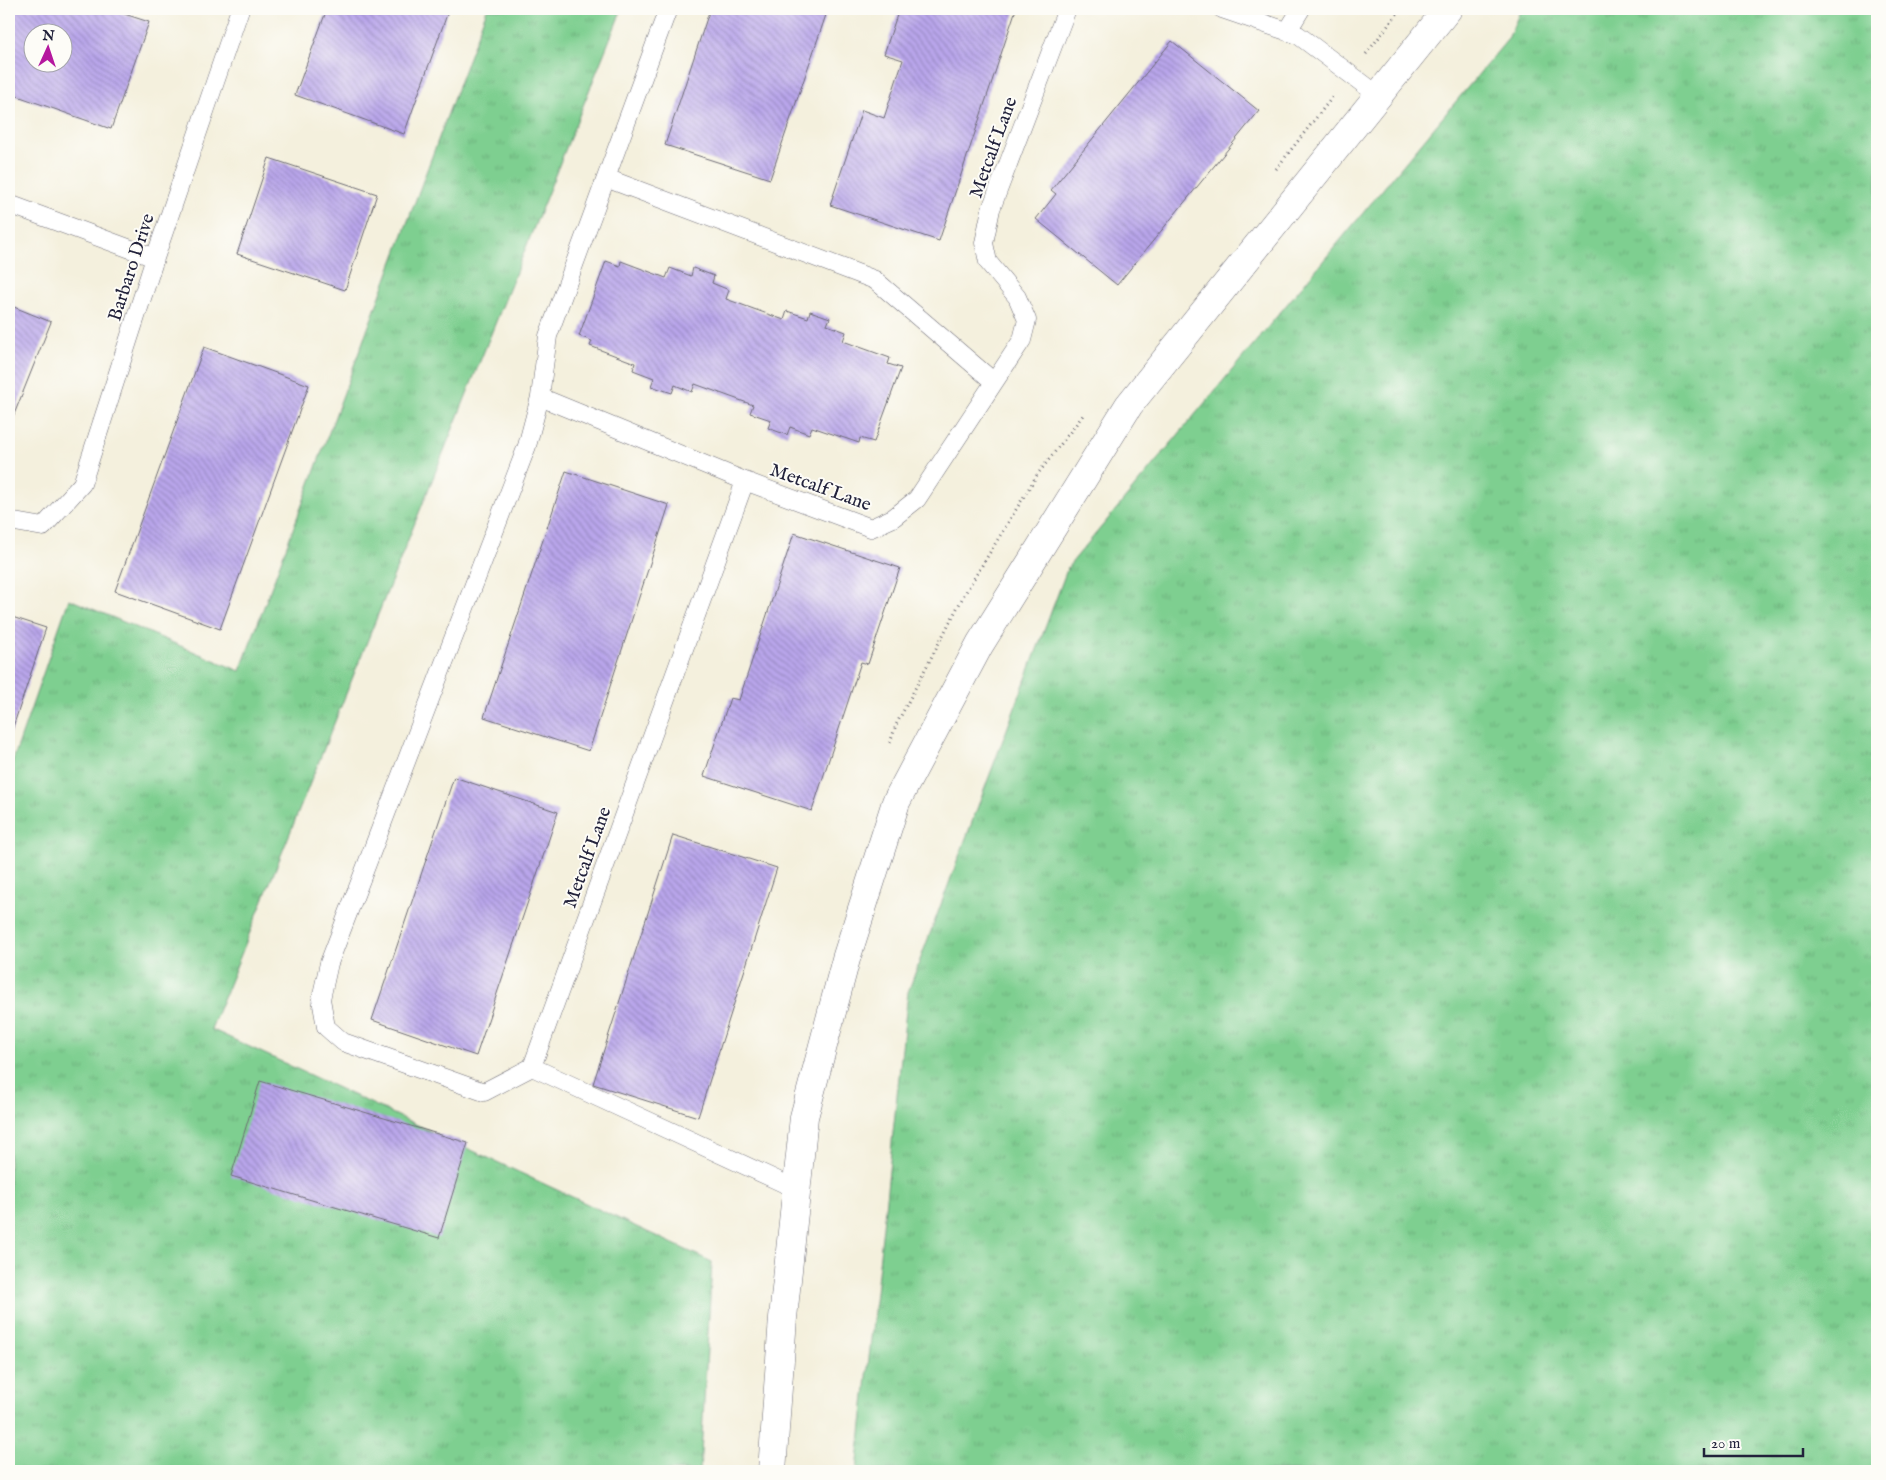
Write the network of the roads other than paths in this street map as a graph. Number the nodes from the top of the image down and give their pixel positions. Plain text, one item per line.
1 (240, 9) edge
2 (668, 9) edge
3 (1067, 9) edge
4 (1223, 9) edge
5 (1301, 9) edge
6 (1448, 9) edge
7 (1287, 32) junction
8 (1378, 95) junction
9 (606, 178) junction
10 (9, 204) edge
11 (155, 258) junction
12 (994, 382) junction
13 (540, 397) junction
14 (746, 481) junction
15 (9, 520) edge
16 (532, 1067) junction
17 (796, 1189) junction
18 (772, 1471) edge

1 - 11 lane, Barbaro Drive
2 - 9 lane
3 - 12 lane, Metcalf Lane
4 - 7 lane
5 - 7 lane
6 - 8 street
7 - 8 lane
8 - 17 street
9 - 12 lane
9 - 13 lane
10 - 11 lane
11 - 15 lane, Barbaro Drive
12 - 14 lane, Metcalf Lane
13 - 14 lane
13 - 16 lane
14 - 16 lane, Metcalf Lane
16 - 17 lane
17 - 18 street

